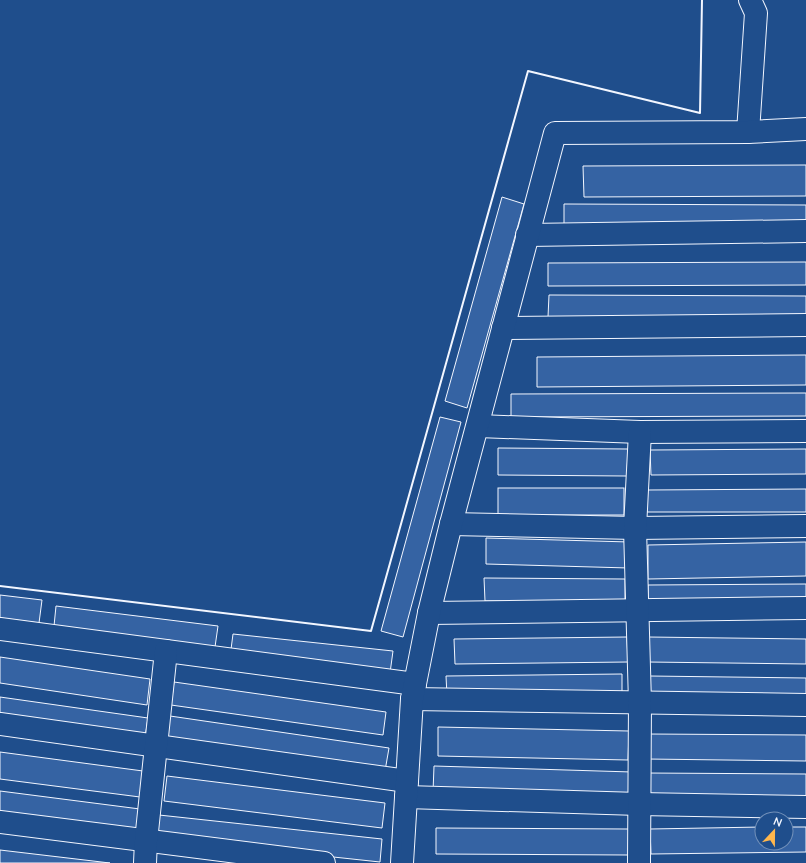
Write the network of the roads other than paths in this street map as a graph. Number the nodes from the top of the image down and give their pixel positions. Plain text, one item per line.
1 (750, 0) edge
2 (806, 130) edge
3 (748, 132) junction
4 (806, 231) edge
5 (527, 235) junction
6 (806, 325) edge
7 (503, 328) junction
8 (478, 426) junction
9 (806, 431) edge
10 (640, 432) junction
11 (451, 524) junction
12 (806, 526) edge
13 (635, 528) junction
14 (806, 608) edge
15 (637, 610) junction
16 (430, 613) junction
17 (0, 629) edge
18 (166, 651) junction
19 (414, 692) junction
20 (640, 703) junction
21 (806, 705) edge
22 (0, 724) edge
23 (156, 746) junction
24 (407, 789) junction
25 (639, 804) junction
26 (806, 807) edge
27 (0, 822) edge
28 (146, 841) junction
29 (145, 863) edge
30 (324, 863) edge
31 (402, 863) edge
32 (639, 863) edge

1 - 3 street
2 - 3 street
3 - 5 street
4 - 5 street
5 - 7 street
6 - 7 street
7 - 8 street
8 - 10 street
8 - 11 street
9 - 10 street
10 - 13 street
11 - 13 street
11 - 16 street
12 - 13 street
13 - 15 street
14 - 15 street
15 - 16 street
15 - 20 street
16 - 19 street
17 - 18 street
18 - 19 street
18 - 23 street
19 - 20 street
19 - 24 street
20 - 21 street
20 - 25 street
22 - 23 street
23 - 24 street
23 - 28 street
24 - 25 street
24 - 31 street
25 - 26 street
25 - 32 street
27 - 28 street
28 - 29 street
28 - 30 street

